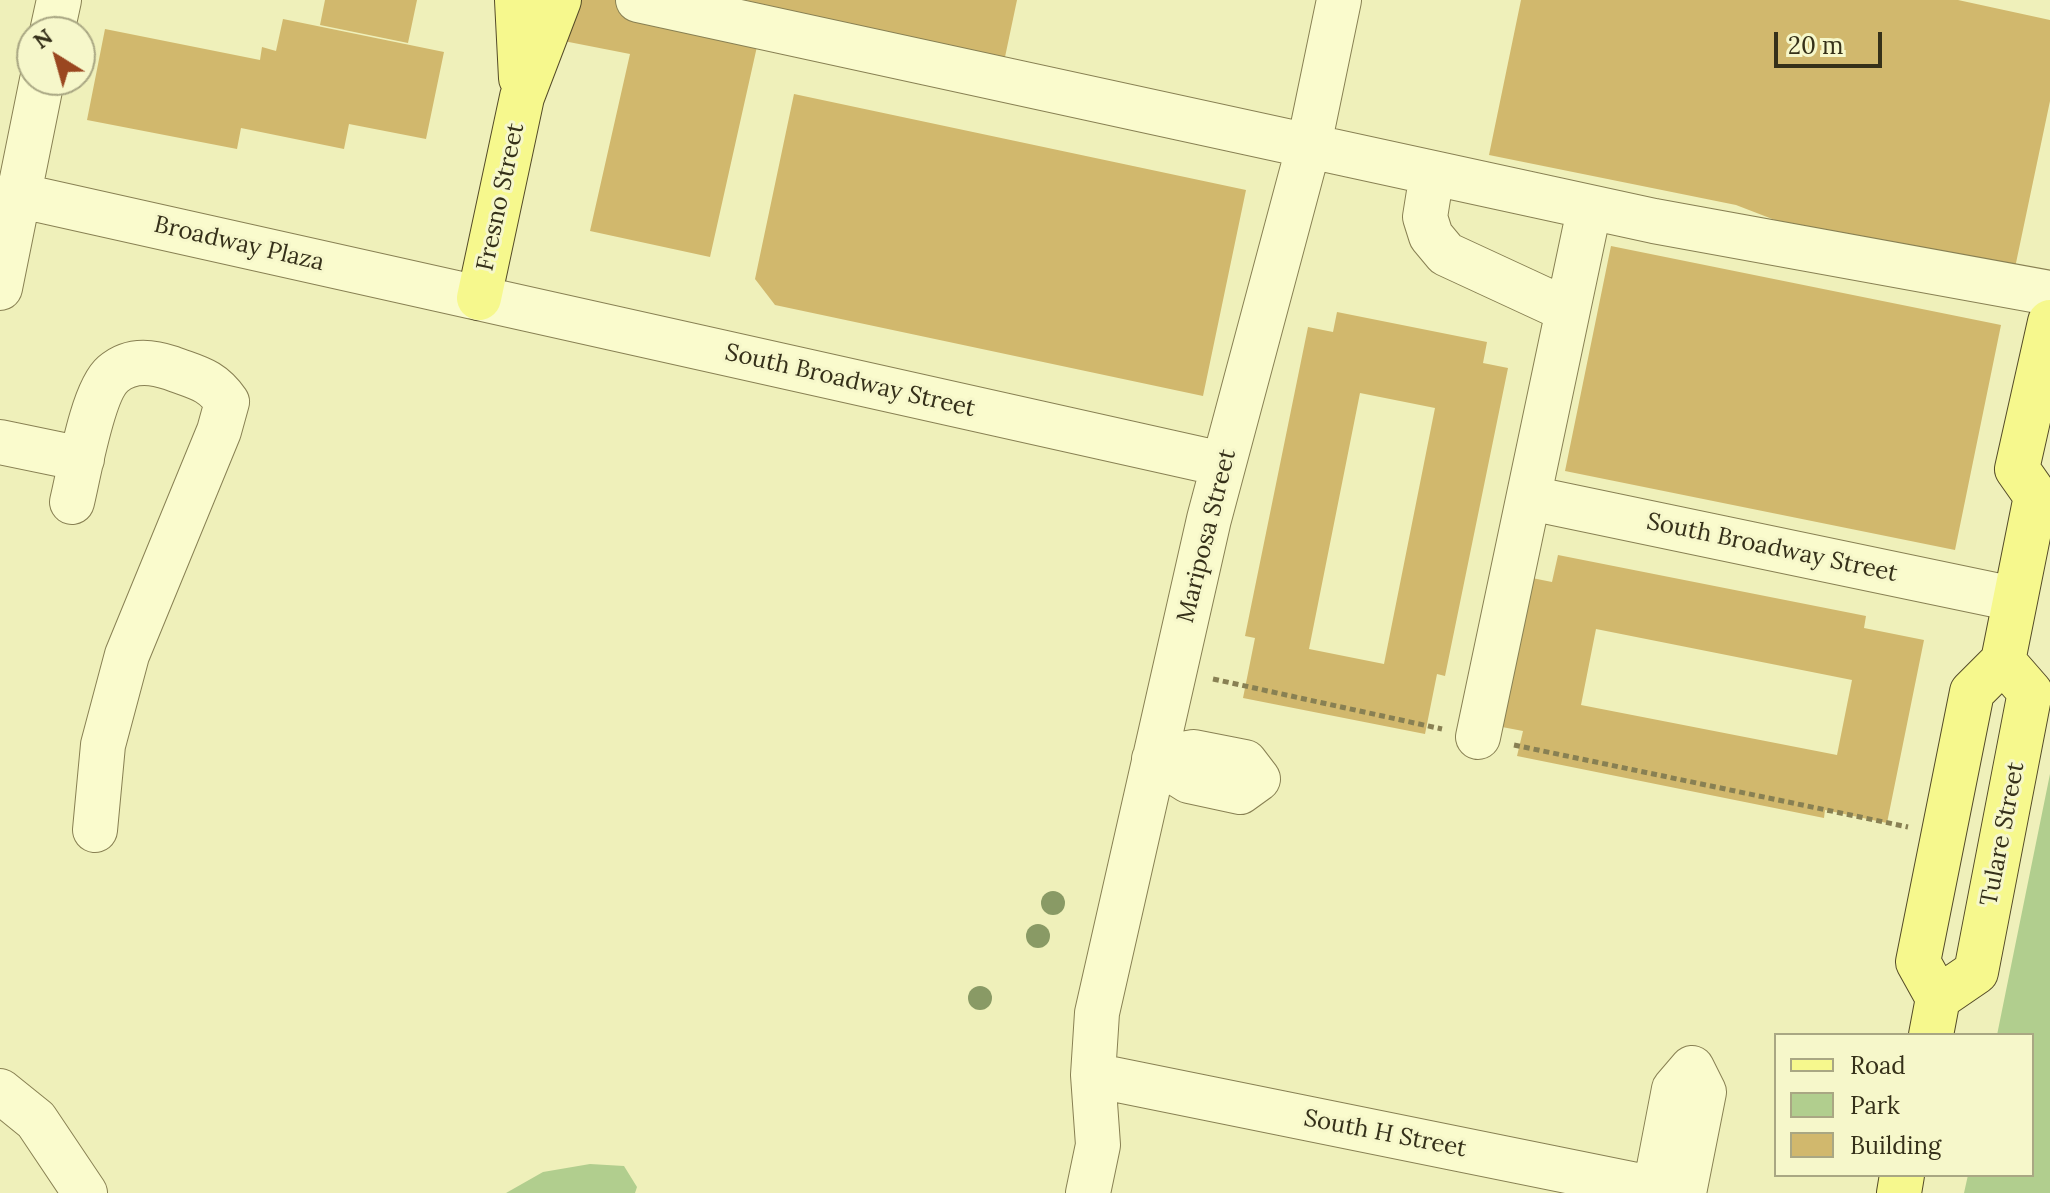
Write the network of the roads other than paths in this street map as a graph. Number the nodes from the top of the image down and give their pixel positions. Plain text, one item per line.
1 (517, 0) edge
2 (559, 0) edge
3 (638, 0) edge
4 (1339, 0) edge
5 (35, 96) edge
6 (522, 97) junction
7 (1309, 145) junction
8 (14, 147) edge
9 (1432, 173) junction
10 (9, 196) edge
11 (1585, 229) dead end
12 (0, 288) edge
13 (2050, 293) edge
14 (479, 298) junction
15 (1567, 310) junction
16 (2050, 322) edge
17 (0, 442) edge
18 (82, 459) junction
19 (1222, 464) junction
20 (2043, 493) edge
21 (1530, 498) junction
22 (72, 502) dead end
23 (2014, 599) junction
24 (2003, 661) junction
25 (1478, 737) road end
26 (95, 830) dead end
27 (1935, 1016) edge
28 (1093, 1075) junction
29 (9, 1098) edge
30 (1672, 1191) edge
31 (85, 1193) edge
32 (1088, 1193) edge

1 - 6 main road, Fresno Street
2 - 6 main road, Fresno Street
3 - 7 street
4 - 7 street, Mariposa Street
5 - 8 street
6 - 14 main road, Fresno Street
7 - 9 street
7 - 19 street, Mariposa Street
8 - 10 street
9 - 13 street
9 - 15 street
10 - 12 street
10 - 14 street, Broadway Plaza
11 - 15 street
14 - 19 street, South Broadway Street
15 - 21 street
16 - 20 main road
17 - 18 street
18 - 22 street
18 - 26 street
19 - 28 street, Mariposa Street
20 - 23 main road
21 - 23 street, South Broadway Street
21 - 25 street
23 - 24 main road
24 - 27 main road, Tulare Street
24 - 27 main road, Tulare Street
28 - 30 street, South H Street
28 - 32 street, Mariposa Street
29 - 31 street

